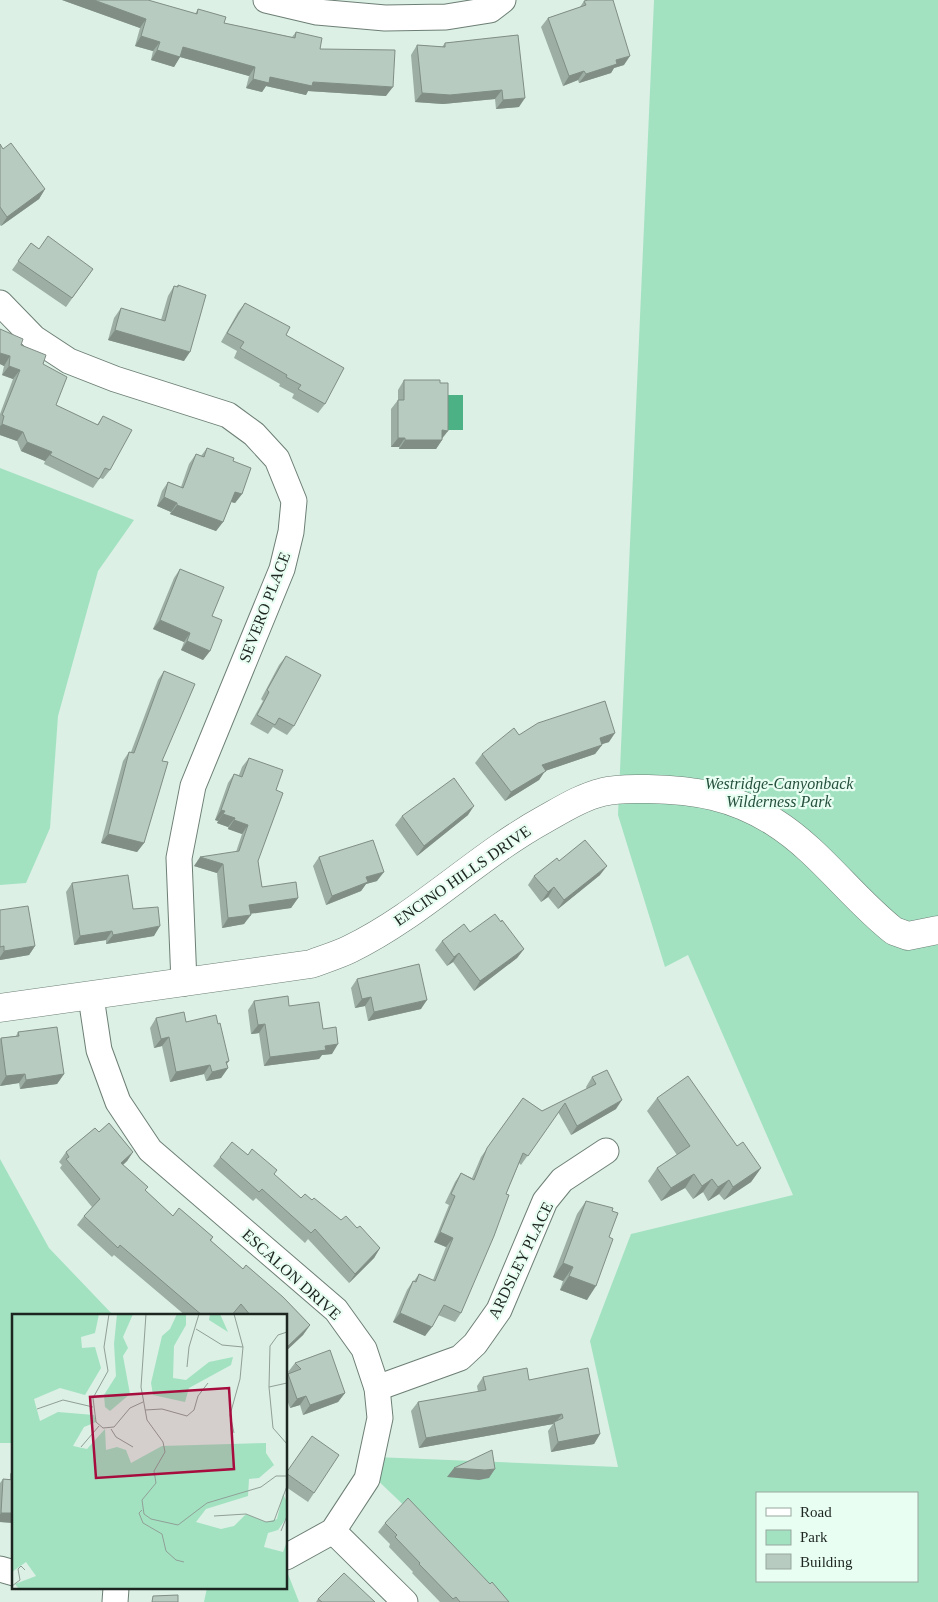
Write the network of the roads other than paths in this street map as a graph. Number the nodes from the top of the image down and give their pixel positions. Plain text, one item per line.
1 (266, 0) edge
2 (503, 0) edge
3 (0, 304) edge
4 (938, 930) edge
5 (184, 983) junction
6 (91, 997) junction
7 (0, 1008) edge
8 (606, 1151) dead end
9 (377, 1388) junction
10 (333, 1531) junction
11 (288, 1556) edge
12 (405, 1602) edge

1 - 2 street
3 - 5 street, SEVERO PLACE
4 - 5 main road, ENCINO HILLS DRIVE
5 - 6 main road, ENCINO HILLS DRIVE
6 - 7 main road, ENCINO HILLS DRIVE
6 - 9 street, ESCALON DRIVE
8 - 9 street, ARDSLEY PLACE
9 - 10 street, ESCALON DRIVE
10 - 11 street, ESCALON DRIVE
10 - 12 street

